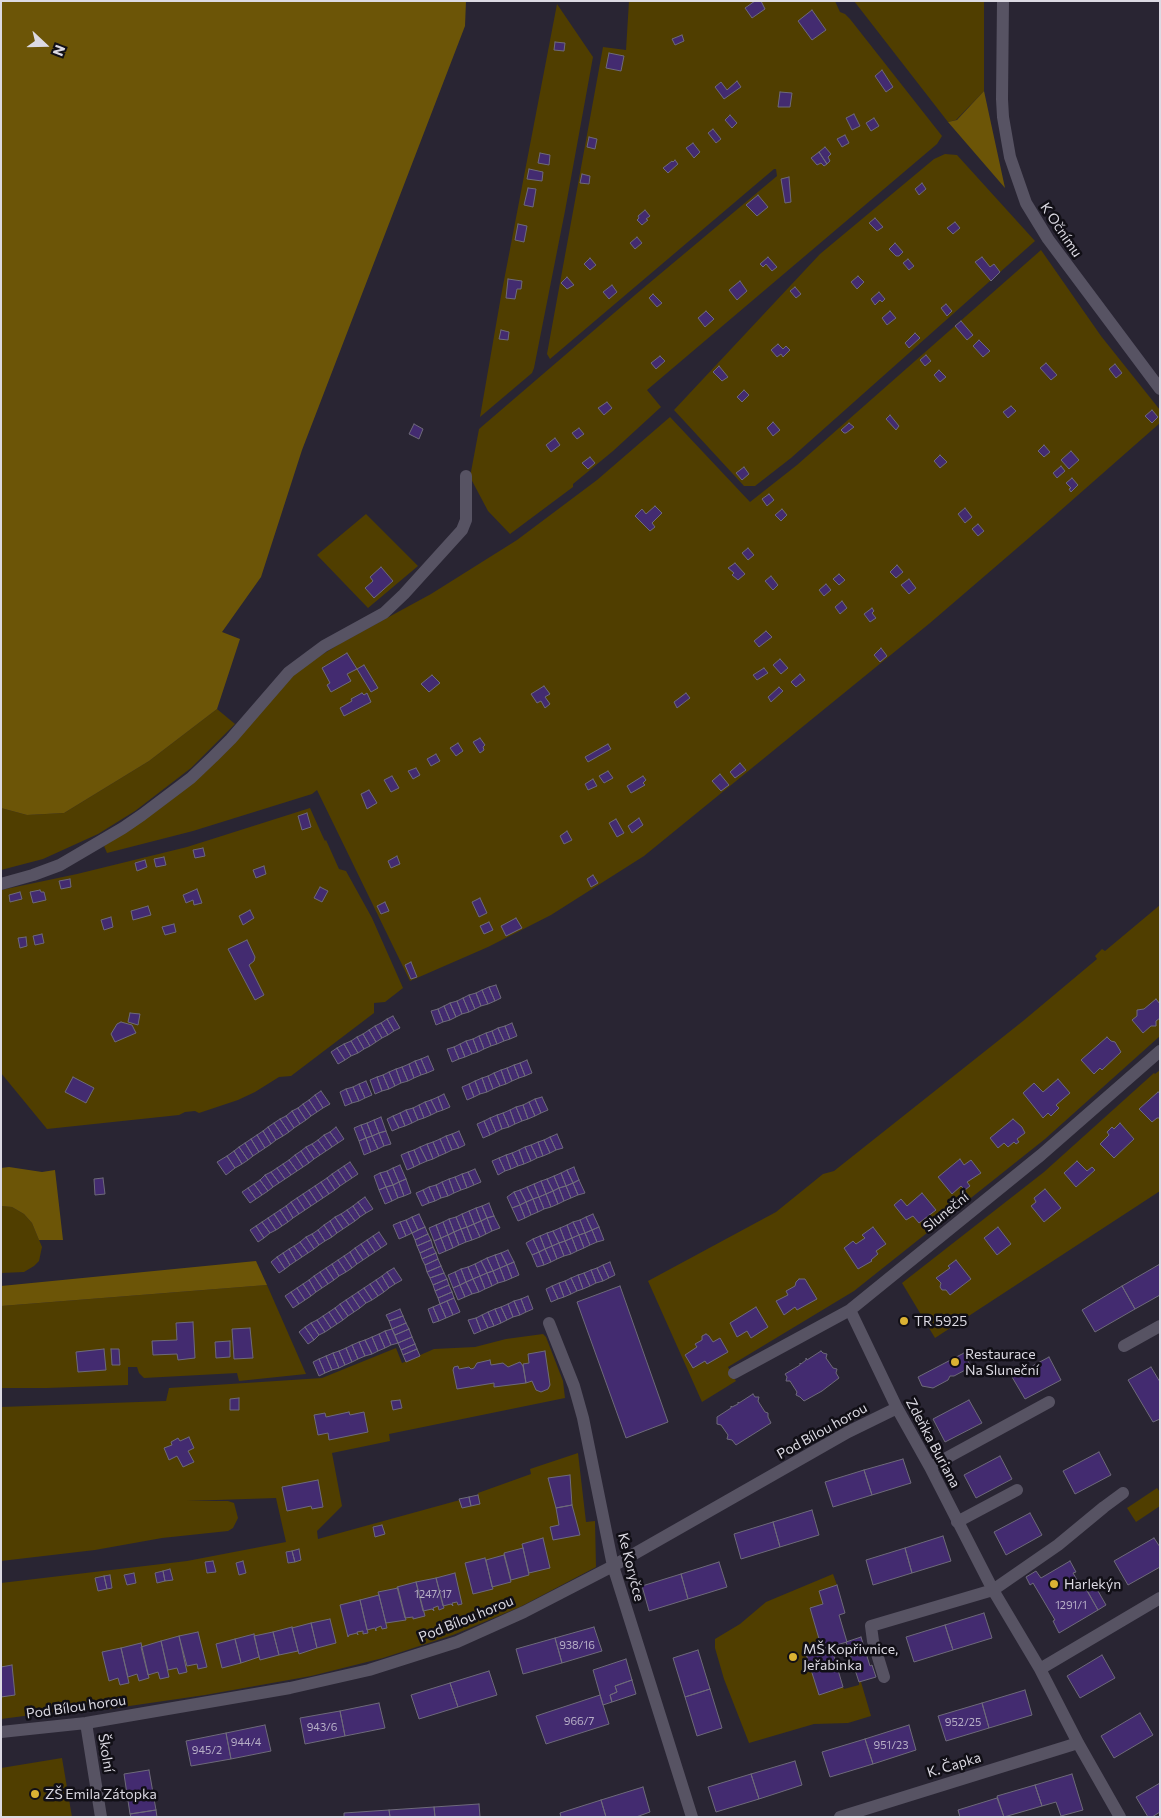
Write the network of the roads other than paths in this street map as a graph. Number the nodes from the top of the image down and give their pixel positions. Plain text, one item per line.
1 (1003, 1) edge
2 (1160, 389) edge
3 (466, 476) dead end
4 (1, 884) edge
5 (1160, 1051) edge
6 (850, 1310) junction
7 (549, 1323) dead end
8 (1160, 1326) edge
9 (1124, 1346) dead end
10 (734, 1373) dead end
11 (1049, 1402) dead end
12 (897, 1408) junction
13 (930, 1467) junction
14 (1016, 1490) dead end
15 (1123, 1493) dead end
16 (957, 1522) junction
17 (613, 1566) junction
18 (993, 1590) junction
19 (1160, 1598) edge
20 (1040, 1669) junction
21 (884, 1677) dead end
22 (86, 1723) junction
23 (1, 1732) edge
24 (1078, 1743) junction
25 (1115, 1815) edge
26 (101, 1817) edge
27 (692, 1817) edge
28 (840, 1817) edge

1 - 2 street, K Očnímu
3 - 4 street
5 - 6 street, Sluneční
6 - 10 street, Sluneční
6 - 12 street, Zdeňka Buriana
7 - 17 street, Ke Koryčce
8 - 9 street
11 - 13 street
12 - 13 street, Zdeňka Buriana
12 - 17 street, Pod Bílou horou
13 - 16 street, Zdeňka Buriana
14 - 16 street
15 - 18 street
16 - 18 street, Zdeňka Buriana
17 - 22 street, Pod Bílou horou
17 - 27 street, Ke Koryčce
18 - 20 street, Zdeňka Buriana
18 - 21 street
19 - 20 street
20 - 24 street, Zdeňka Buriana
22 - 23 street, Pod Bílou horou
22 - 26 street, Školní
24 - 25 street, Zdeňka Buriana
24 - 28 street, K. Čapka

